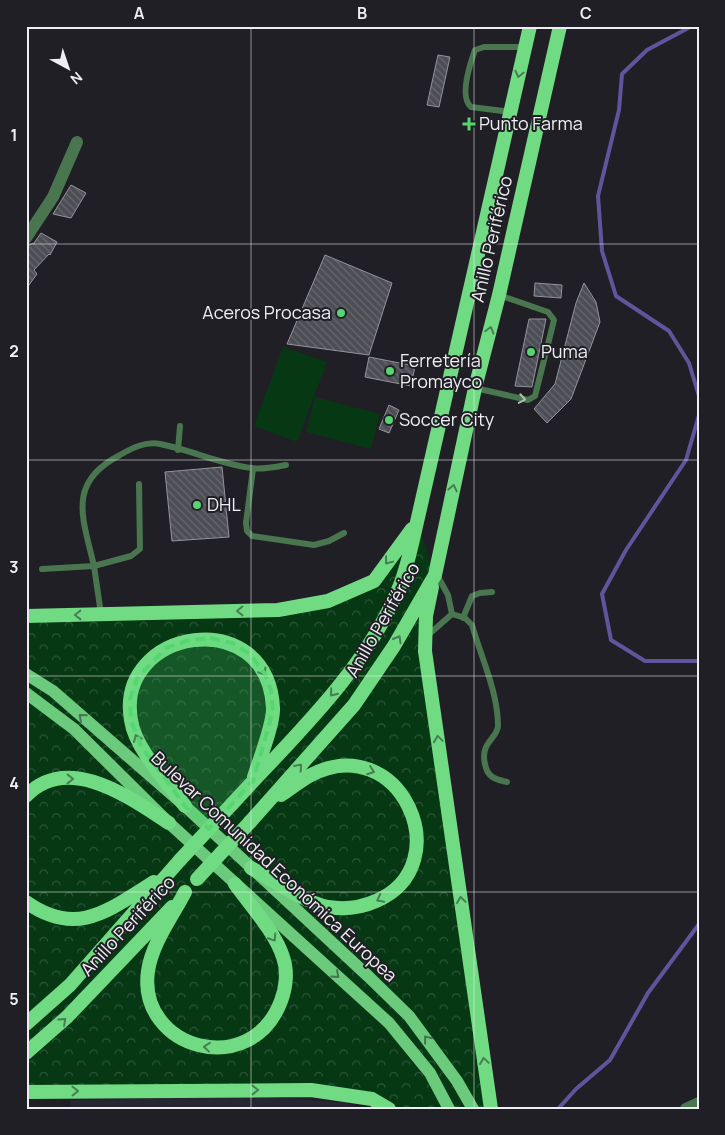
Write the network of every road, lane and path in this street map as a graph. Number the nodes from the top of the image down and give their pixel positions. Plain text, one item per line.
1 (530, 26) edge
2 (560, 26) edge
3 (526, 47) junction
4 (511, 112) junction
5 (77, 142) dead end
6 (26, 238) edge
7 (499, 295) junction
8 (475, 388) junction
9 (180, 426) dead end
10 (178, 450) junction
11 (286, 465) dead end
12 (254, 469) junction
13 (140, 484) dead end
14 (417, 522) junction
15 (344, 533) dead end
16 (94, 566) junction
17 (42, 569) dead end
18 (435, 574) junction
19 (492, 592) dead end
20 (101, 614) junction
21 (452, 614) junction
22 (26, 616) edge
23 (463, 618) junction
24 (426, 638) junction
25 (26, 674) edge
26 (26, 693) edge
27 (253, 781) junction
28 (507, 782) dead end
29 (26, 796) edge
30 (185, 806) junction
31 (264, 807) junction
32 (169, 823) junction
33 (251, 868) junction
34 (166, 875) junction
35 (234, 884) junction
36 (185, 892) junction
37 (26, 902) edge
38 (26, 1024) edge
39 (26, 1053) edge
40 (26, 1092) edge
41 (699, 1103) edge
42 (389, 1109) edge
43 (449, 1109) edge
44 (473, 1109) edge
45 (491, 1109) edge
46 (686, 1109) edge

1 - 3 highway, Anillo Periférico
2 - 7 highway, Anillo Periférico
3 -> 4 highway, Anillo Periférico
3 - 4 lane
4 - 14 highway, Anillo Periférico
5 - 6 street
8 -> 7 highway, Anillo Periférico
8 -> 7 lane
18 -> 8 highway, Anillo Periférico
9 - 10 lane
10 - 12 lane
10 - 16 lane
11 - 12 lane
12 - 15 lane
13 - 16 lane
14 -> 20 highway
14 -> 27 highway, Anillo Periférico
16 - 17 lane
16 - 20 lane
18 - 21 lane
18 - 24 highway
31 -> 18 highway, Anillo Periférico
19 - 23 lane
20 -> 22 highway
21 - 23 lane
21 - 24 lane
23 - 28 lane
45 -> 24 highway
30 -> 25 main road, Bulevar Comunidad Económica Europea
26 - 32 main road, Bulevar Comunidad Económica Europea
30 -> 27 highway
27 - 34 highway, Anillo Periférico, bridge
29 -> 32 highway
30 - 33 main road, Bulevar Comunidad Económica Europea
31 -> 33 highway
31 - 36 highway, Anillo Periférico, bridge
32 - 35 main road, Bulevar Comunidad Económica Europea
44 -> 33 main road, Bulevar Comunidad Económica Europea
34 - 37 highway
34 - 38 highway, Anillo Periférico
35 -> 36 highway
35 -> 43 main road, Bulevar Comunidad Económica Europea
39 -> 36 highway, Anillo Periférico
40 -> 42 highway
41 - 46 street

